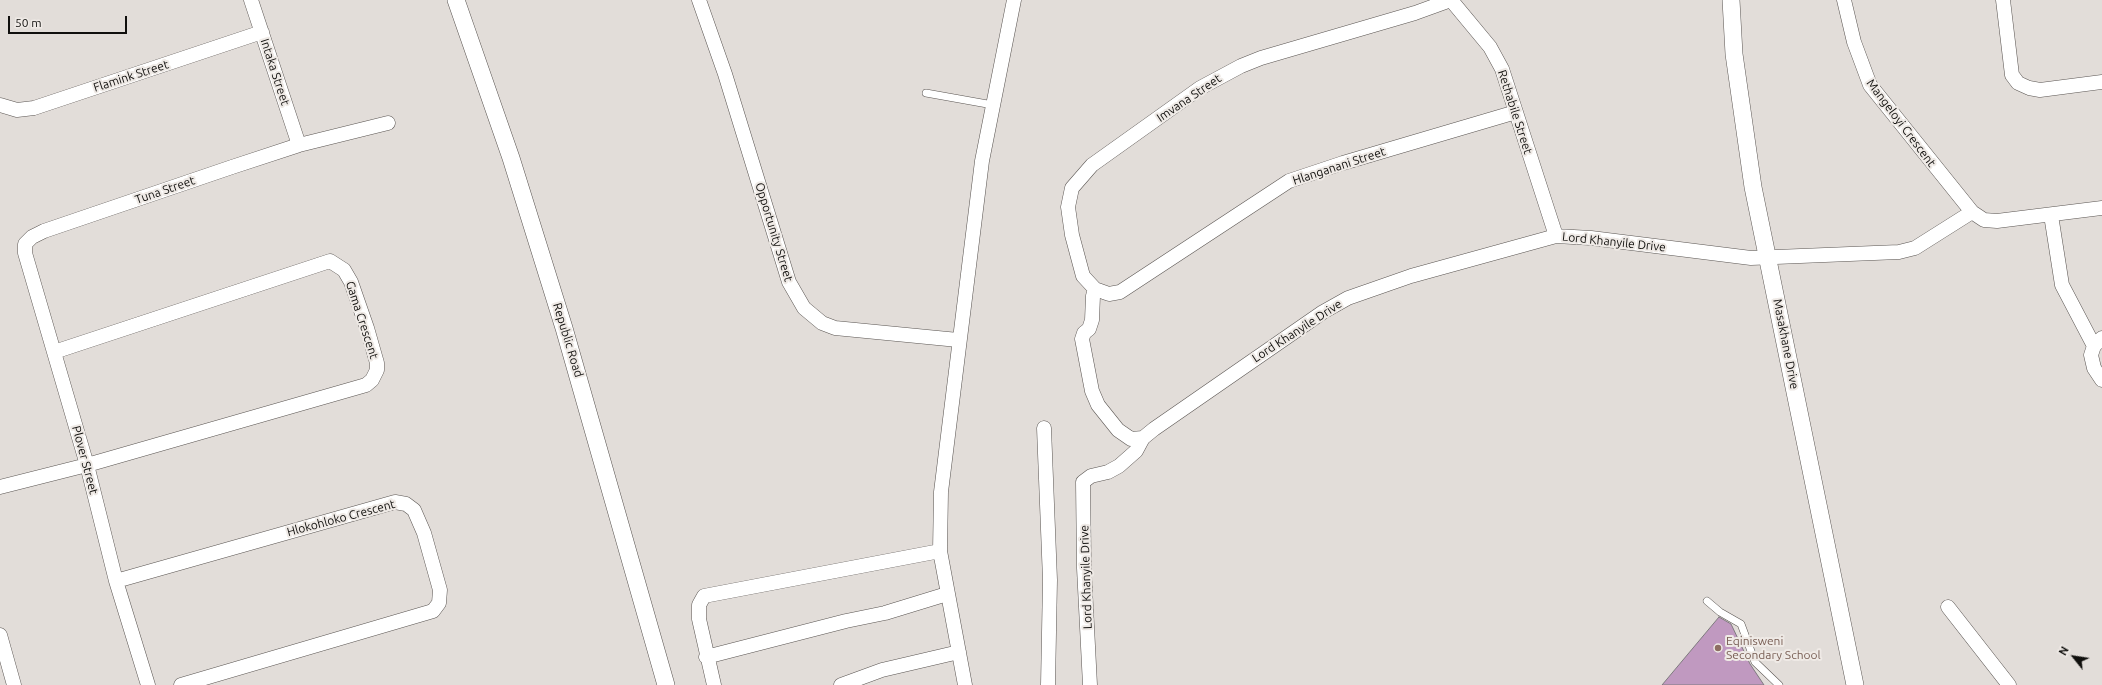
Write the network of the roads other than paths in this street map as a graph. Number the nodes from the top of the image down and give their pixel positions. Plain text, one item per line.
1 (250, 0) edge
2 (456, 0) edge
3 (699, 0) edge
4 (1014, 0) edge
5 (1451, 0) edge
6 (1731, 0) edge
7 (1844, 0) edge
8 (2003, 0) edge
9 (262, 32) junction
10 (2102, 82) edge
11 (926, 93) dead end
12 (0, 105) edge
13 (993, 105) junction
14 (1516, 112) junction
15 (388, 123) dead end
16 (299, 145) junction
17 (2102, 208) edge
18 (1972, 212) junction
19 (2051, 215) junction
20 (1556, 236) junction
21 (32, 237) joint
22 (1768, 258) junction
23 (1095, 289) junction
24 (958, 340) junction
25 (2098, 342) edge
26 (54, 352) junction
27 (2102, 380) edge
28 (1044, 428) dead end
29 (1143, 438) junction
30 (87, 465) junction
31 (0, 487) edge
32 (940, 551) junction
33 (116, 580) junction
34 (947, 594) junction
35 (1707, 601) dead end
36 (1948, 607) dead end
37 (0, 635) edge
38 (959, 652) junction
39 (706, 657) junction
40 (14, 685) edge
41 (148, 685) edge
42 (181, 685) edge
43 (666, 685) edge
44 (714, 685) edge
45 (841, 685) edge
46 (965, 685) edge
47 (1048, 685) edge
48 (1090, 685) edge
49 (1779, 685) edge
50 (1855, 685) edge
51 (2009, 685) edge

1 - 9 street, Intaka Street
2 - 43 street, Republic Road
3 - 24 street, Opportunity Street
4 - 13 street
5 - 14 street, Rethabile Street
5 - 23 street, Imvana Street
6 - 22 street, Masakhane Drive
7 - 18 street, Mangeloyi Crescent
8 - 10 street
9 - 12 street, Flamink Street
9 - 16 street, Intaka Street
11 - 13 lane
13 - 24 street
14 - 20 street, Rethabile Street
14 - 23 street, Hlanganani Street
15 - 16 street, Tuna Street
16 - 21 street, Tuna Street
17 - 19 street
18 - 19 street
18 - 22 street, Lord Khanyile Drive
19 - 25 street
20 - 22 street, Lord Khanyile Drive
20 - 29 street, Lord Khanyile Drive
21 - 26 street, Plover Street
22 - 50 street, Masakhane Drive
23 - 29 street
24 - 32 street
25 - 27 street
26 - 30 street, Plover Street
26 - 30 street, Gama Crescent
28 - 47 street
29 - 48 street, Lord Khanyile Drive
30 - 31 street
30 - 33 street, Plover Street
32 - 34 street
32 - 39 street
33 - 41 street, Plover Street
33 - 42 street, Hlokohloko Crescent
34 - 38 street
34 - 39 street
35 - 49 lane
36 - 51 street
37 - 40 street
38 - 45 street
38 - 46 street
39 - 44 street

